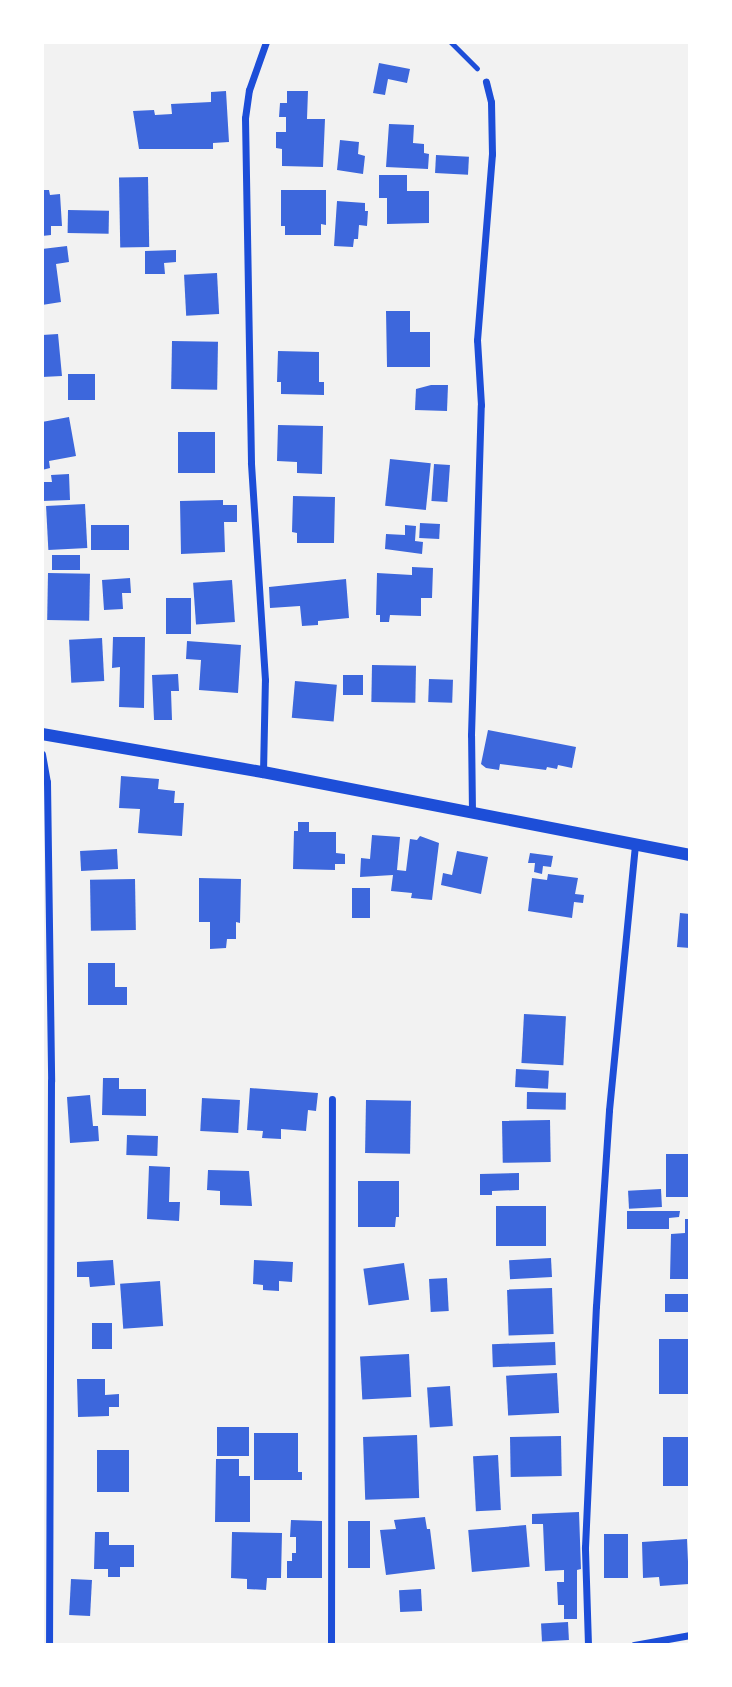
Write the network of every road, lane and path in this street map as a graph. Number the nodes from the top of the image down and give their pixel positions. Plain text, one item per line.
1 (266, 42) edge
2 (451, 42) edge
3 (486, 82) joint
4 (42, 734) edge
5 (42, 754) edge
6 (263, 772) junction
7 (472, 812) junction
8 (635, 844) junction
9 (690, 855) edge
10 (332, 1099) dead end
11 (45, 1357) edge
12 (690, 1635) edge
13 (49, 1645) edge
14 (331, 1645) edge
15 (588, 1645) edge
16 (634, 1645) edge

1 - 6 street
2 - 3 path
3 - 7 street
4 - 6 street
5 - 11 street
6 - 7 street
7 - 8 street
8 - 9 street
8 - 15 street
10 - 14 street
11 - 13 street
12 - 16 street

